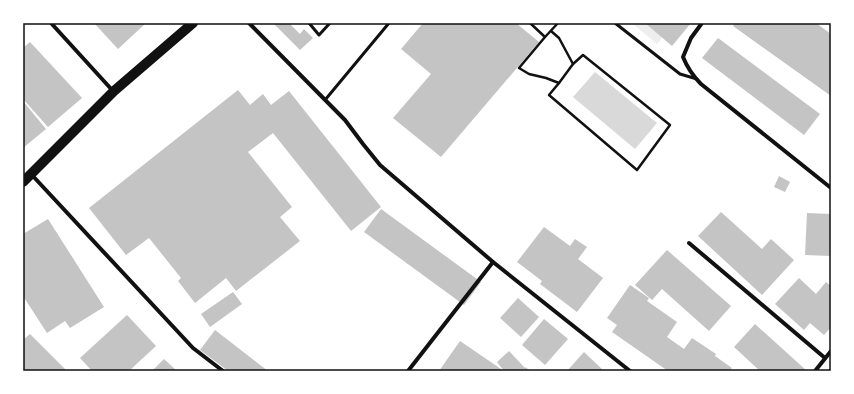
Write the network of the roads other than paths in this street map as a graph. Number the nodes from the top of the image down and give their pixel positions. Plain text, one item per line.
1 (51, 23) edge
2 (193, 23) edge
3 (249, 23) edge
4 (308, 23) edge
5 (330, 23) edge
6 (389, 23) edge
7 (615, 23) edge
8 (702, 23) edge
9 (697, 79) junction
10 (114, 91) junction
11 (325, 100) junction
12 (31, 174) junction
13 (23, 182) edge
14 (831, 188) edge
15 (688, 243) dead end
16 (493, 262) junction
17 (831, 351) edge
18 (825, 358) junction
19 (223, 371) edge
20 (408, 371) edge
21 (630, 371) edge
22 (815, 371) edge

1 - 10 street
2 - 10 main road
3 - 11 street
4 - 5 lane
6 - 11 lane
7 - 9 lane
8 - 9 street
9 - 14 street
10 - 12 main road
11 - 16 street
12 - 13 main road
12 - 19 street
15 - 18 street
16 - 20 street
16 - 21 street
17 - 18 street
18 - 22 street

